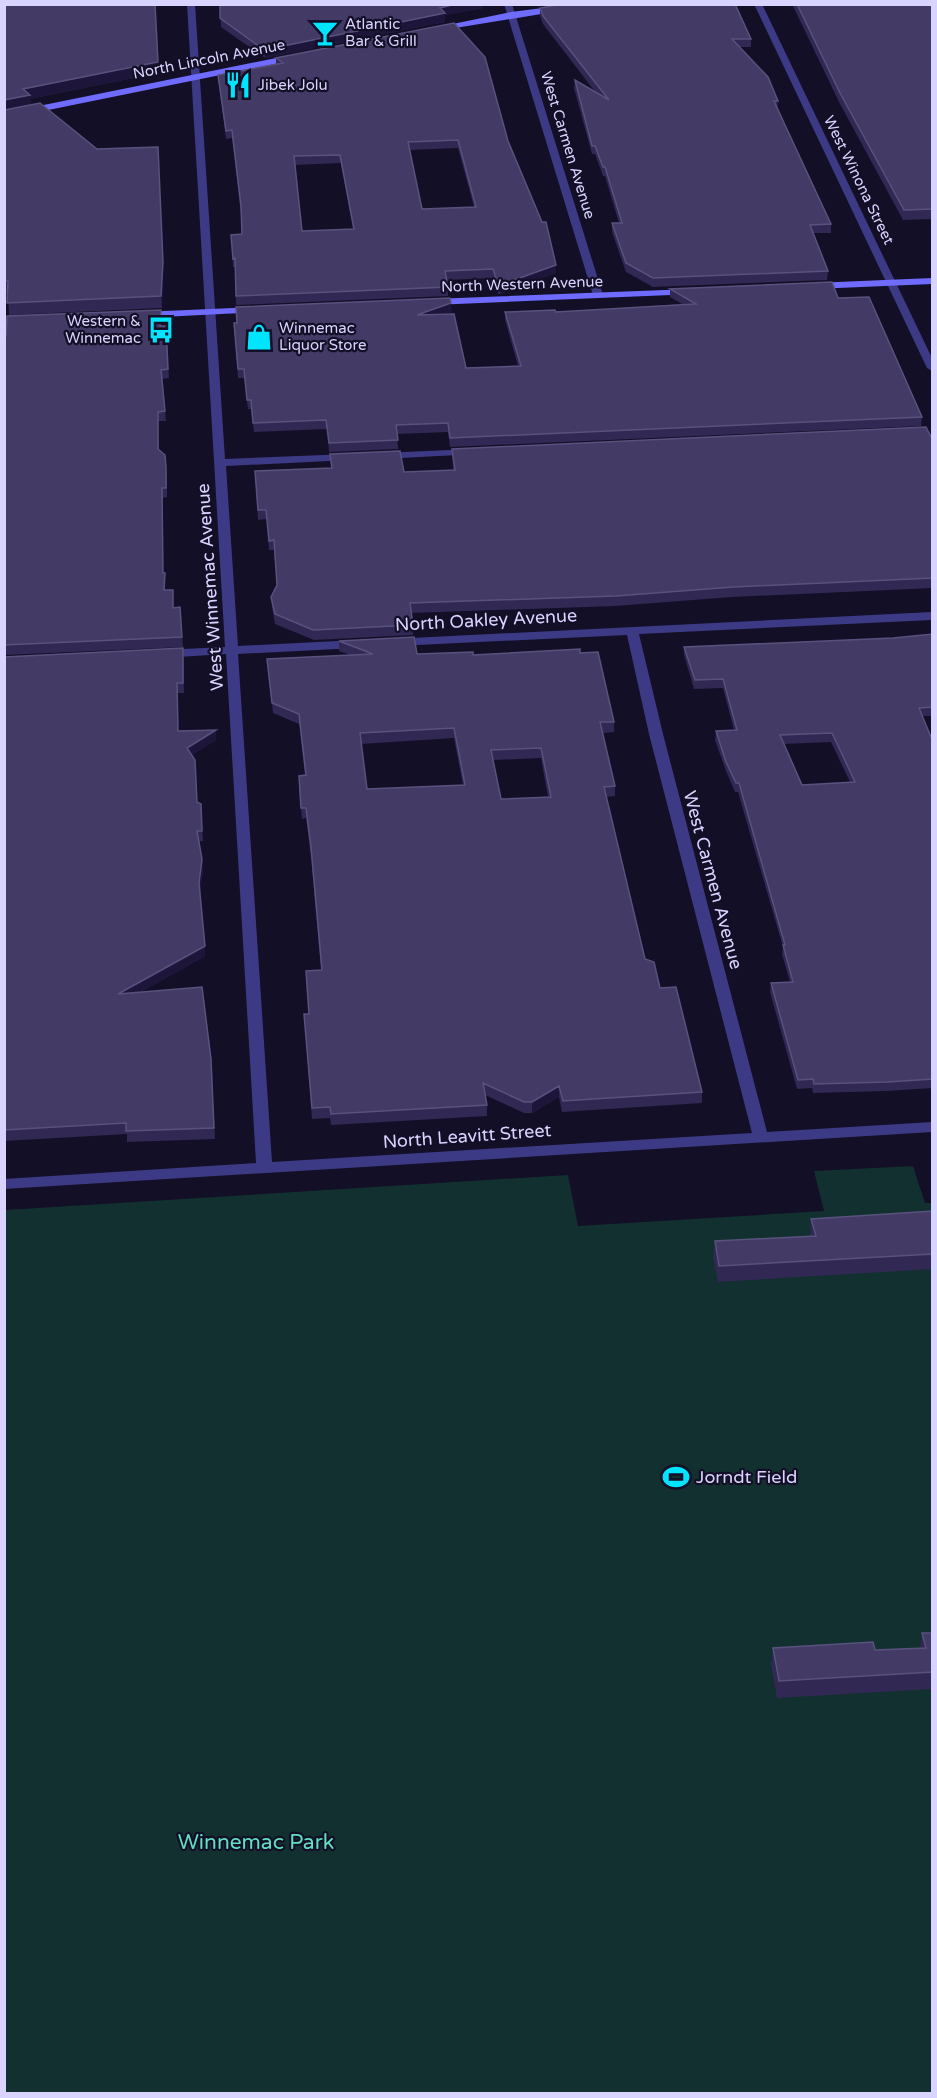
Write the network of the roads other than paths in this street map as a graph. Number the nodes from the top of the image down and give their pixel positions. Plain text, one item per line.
1 (191, 4) edge
2 (598, 4) edge
3 (758, 4) edge
4 (509, 10) edge
5 (427, 30) edge
6 (302, 56) edge
7 (195, 77) junction
8 (4, 116) edge
9 (933, 281) edge
10 (892, 283) junction
11 (807, 287) edge
12 (701, 291) edge
13 (598, 296) junction
14 (423, 303) edge
15 (265, 310) edge
16 (210, 312) junction
17 (135, 315) edge
18 (933, 368) edge
19 (481, 451) edge
20 (220, 463) junction
21 (933, 616) edge
22 (632, 630) junction
23 (232, 650) junction
24 (150, 654) edge
25 (933, 1127) edge
26 (761, 1137) junction
27 (264, 1168) junction
28 (4, 1184) edge

1 - 7 street, West Winnemac Avenue
2 - 4 main road
3 - 10 street, West Winona Street
4 - 5 main road
4 - 13 street, West Carmen Avenue
6 - 7 main road, North Lincoln Avenue
7 - 8 main road, North Lincoln Avenue
7 - 16 street, West Winnemac Avenue
9 - 10 main road
10 - 11 main road
10 - 18 street, West Winona Street
12 - 13 main road, North Western Avenue
13 - 14 main road, North Western Avenue
15 - 16 main road
16 - 17 main road
16 - 20 street, West Winnemac Avenue
19 - 20 street
20 - 23 street, West Winnemac Avenue
21 - 22 street, North Oakley Avenue
22 - 23 street, North Oakley Avenue
22 - 26 street, West Carmen Avenue
23 - 24 street, North Oakley Avenue
23 - 27 street, West Winnemac Avenue
25 - 26 street, North Leavitt Street
26 - 27 street, North Leavitt Street
27 - 28 street, North Leavitt Street

